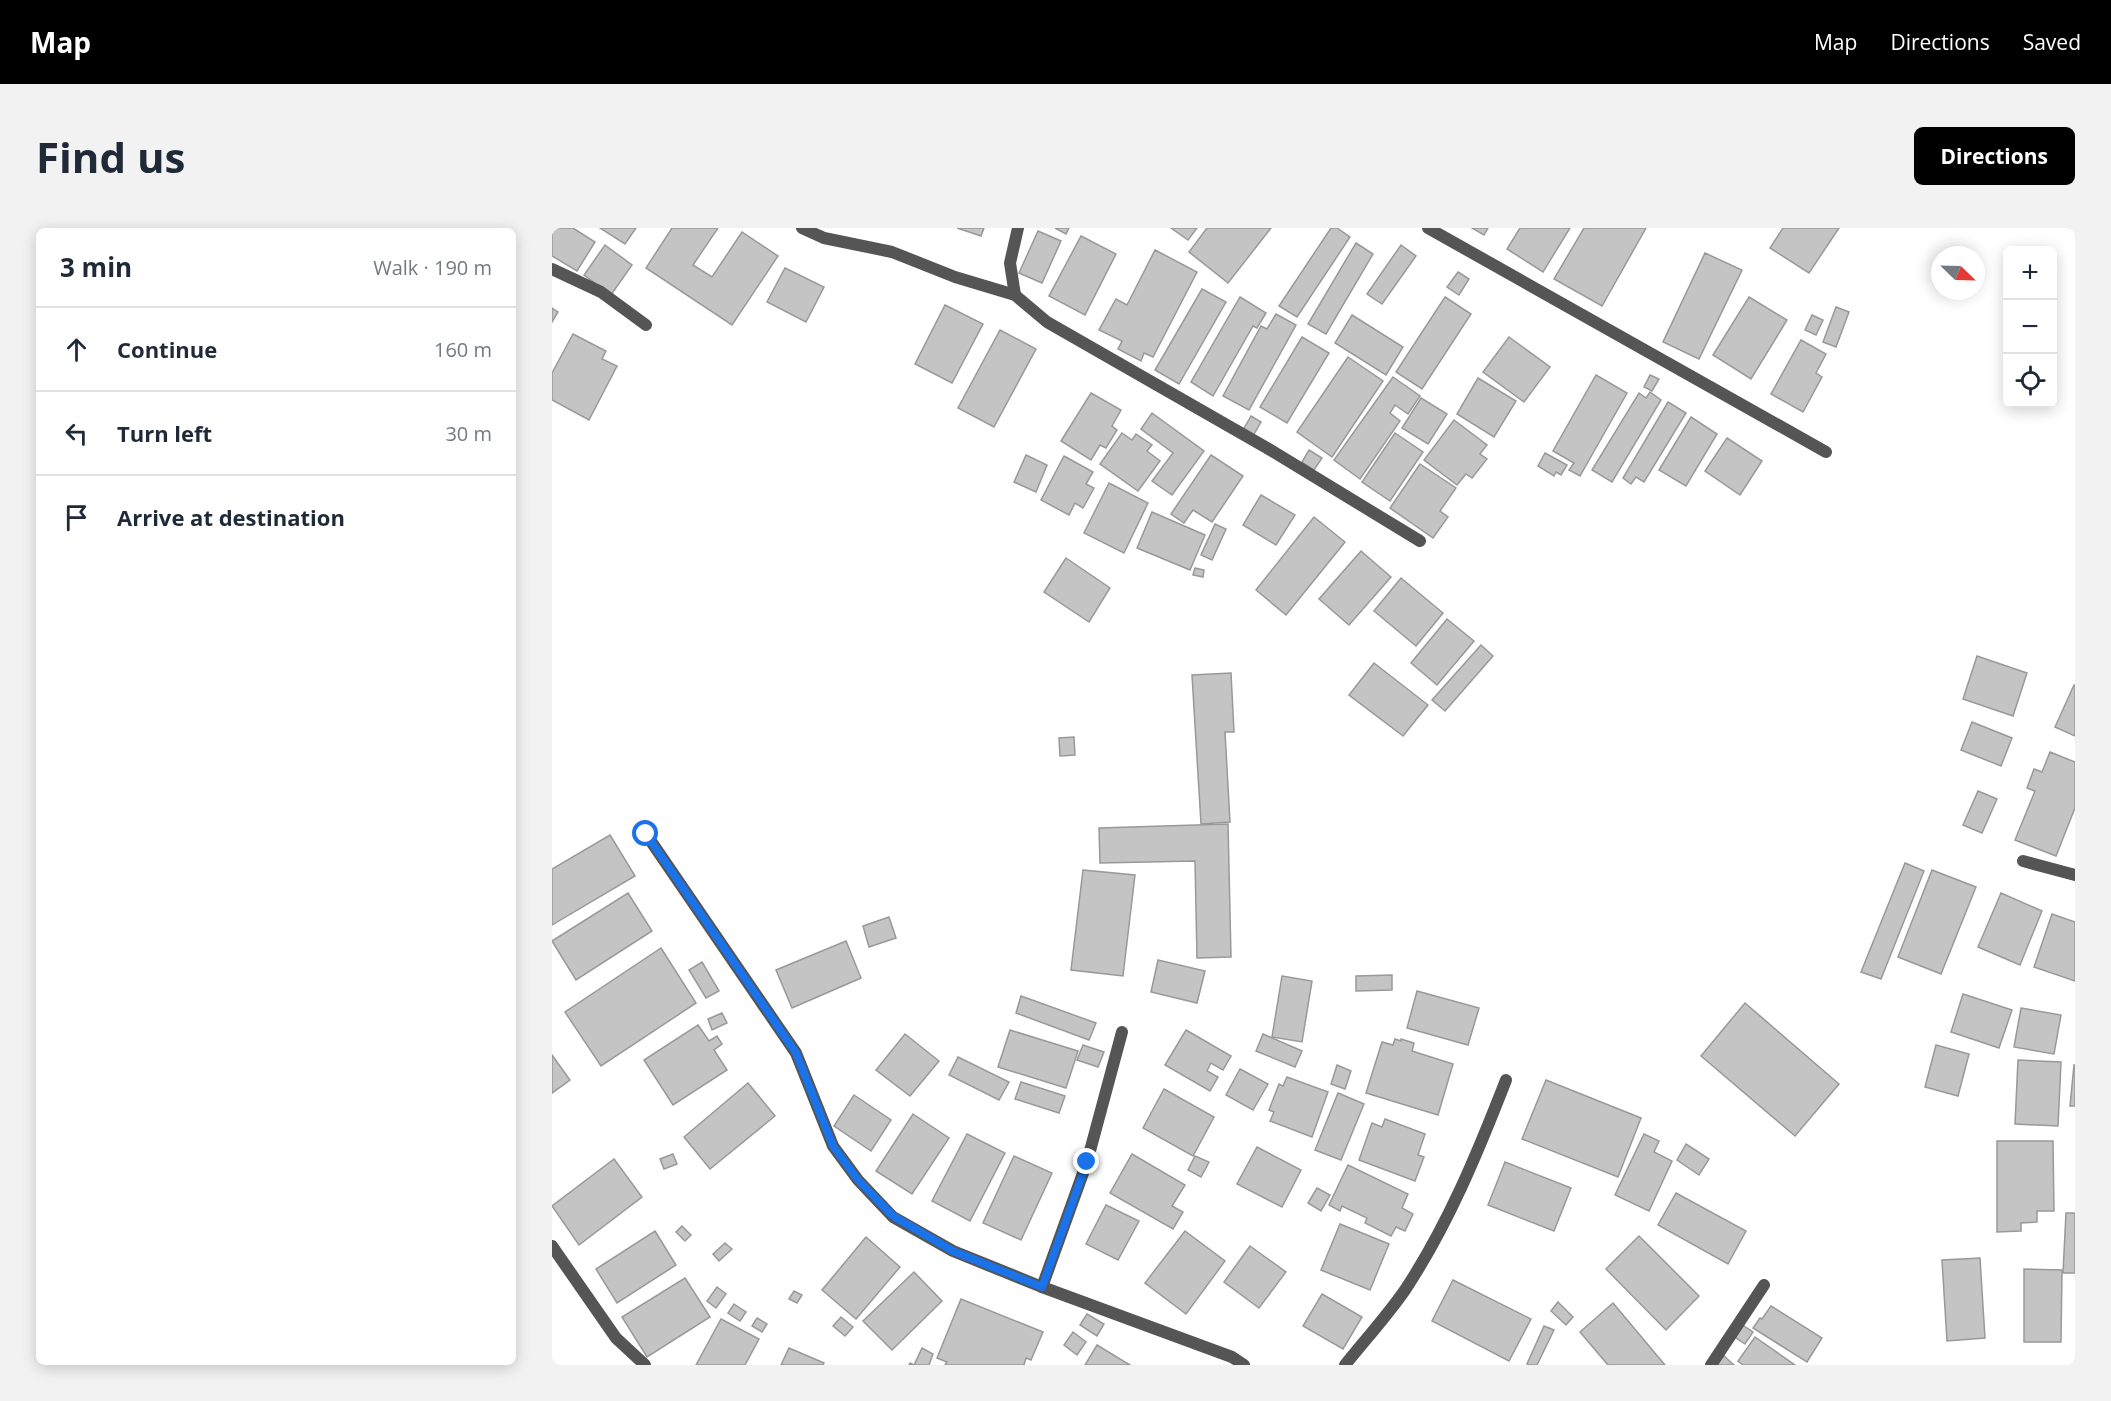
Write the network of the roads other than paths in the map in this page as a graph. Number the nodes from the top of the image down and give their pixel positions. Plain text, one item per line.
1 (802, 228) edge
2 (1017, 228) edge
3 (1428, 228) edge
4 (552, 269) edge
5 (1014, 295) junction
6 (646, 325) dead end
7 (1826, 452) dead end
8 (1420, 541) dead end
9 (646, 834) dead end
10 (2023, 861) dead end
11 (2075, 875) edge
12 (1122, 1032) dead end
13 (1506, 1080) dead end
14 (552, 1246) edge
15 (1764, 1285) dead end
16 (1042, 1287) junction
17 (645, 1365) edge
18 (1244, 1365) edge
19 (1345, 1365) edge
20 (1711, 1365) edge

1 - 5 street
2 - 5 street
3 - 7 street
4 - 6 street
5 - 8 street
9 - 16 street
10 - 11 street
12 - 16 street
13 - 19 street
14 - 17 street
15 - 20 street
16 - 18 street

